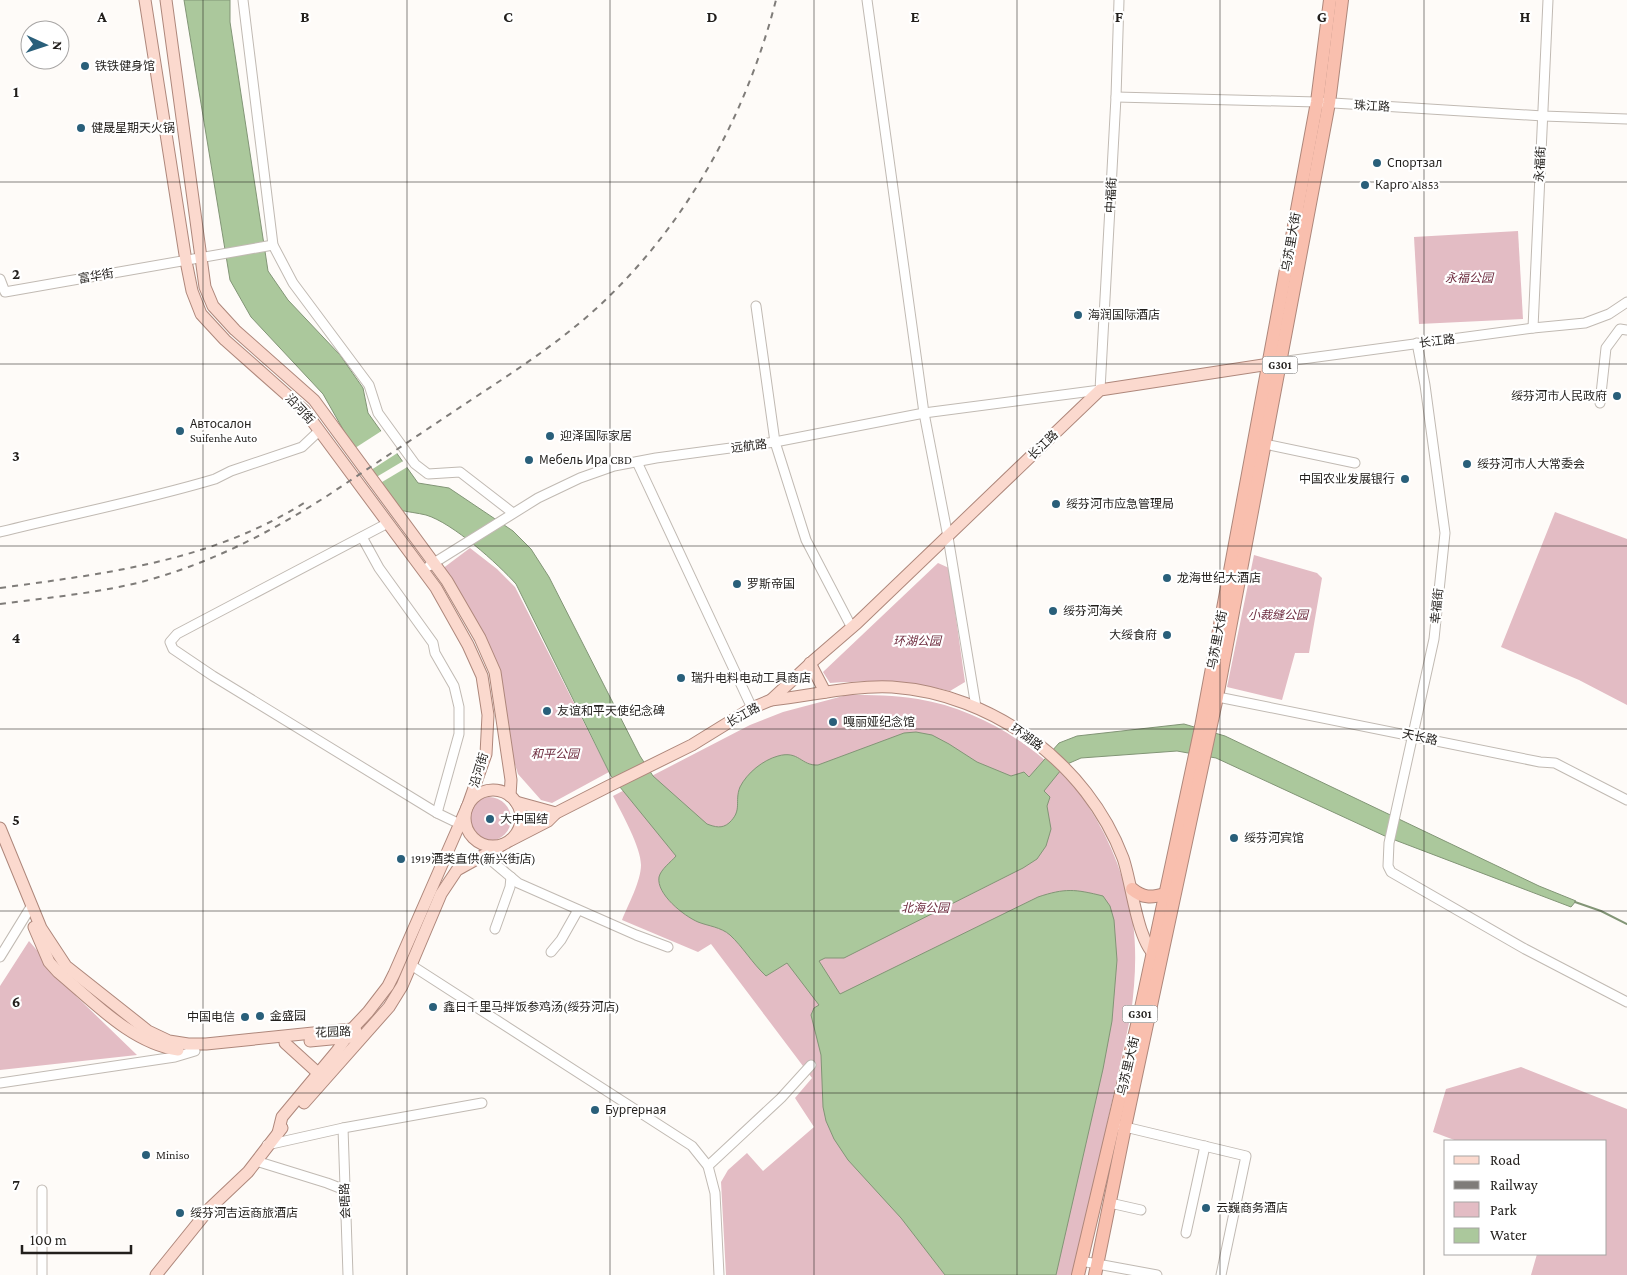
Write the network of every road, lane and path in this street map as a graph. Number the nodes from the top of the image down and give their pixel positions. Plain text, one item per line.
1 (145, 0) edge
2 (166, 0) edge
3 (243, 0) edge
4 (867, 0) edge
5 (1119, 0) edge
6 (1330, 0) edge
7 (1342, 0) edge
8 (1548, 0) edge
9 (1116, 97) junction
10 (1323, 103) junction
11 (1543, 116) junction
12 (1627, 119) edge
13 (273, 245) junction
14 (201, 258) junction
15 (186, 261) junction
16 (0, 280) edge
17 (3, 292) edge
18 (1627, 302) edge
19 (756, 306) dead end
20 (1533, 328) junction
21 (1627, 330) edge
22 (1417, 343) junction
23 (1274, 363) junction
24 (1100, 390) junction
25 (1600, 403) dead end
26 (924, 413) junction
27 (320, 431) junction
28 (775, 442) junction
29 (1265, 444) junction
30 (637, 462) junction
31 (1355, 462) dead end
32 (513, 512) junction
33 (388, 523) junction
34 (0, 532) edge
35 (362, 537) junction
36 (948, 537) junction
37 (434, 563) junction
38 (423, 570) junction
39 (852, 628) junction
40 (810, 663) junction
41 (825, 692) junction
42 (1212, 696) junction
43 (771, 700) junction
44 (976, 707) junction
45 (752, 708) junction
46 (1413, 736) junction
47 (1200, 753) junction
48 (513, 799) junction
49 (1627, 800) edge
50 (468, 805) junction
51 (437, 813) junction
52 (556, 813) junction
53 (462, 825) junction
54 (0, 828) edge
55 (0, 843) edge
56 (506, 843) junction
57 (488, 853) junction
58 (511, 877) junction
59 (1132, 889) junction
60 (1165, 894) junction
61 (30, 908) junction
62 (578, 910) junction
63 (495, 928) dead end
64 (668, 947) dead end
65 (551, 952) dead end
66 (0, 957) edge
67 (1156, 957) junction
68 (411, 965) junction
69 (1627, 1002) edge
70 (349, 1033) junction
71 (364, 1036) junction
72 (285, 1043) junction
73 (195, 1051) junction
74 (811, 1065) dead end
75 (318, 1073) junction
76 (0, 1083) edge
77 (482, 1102) dead end
78 (1119, 1126) junction
79 (344, 1128) junction
80 (278, 1133) junction
81 (268, 1145) junction
82 (1205, 1146) junction
83 (256, 1161) junction
84 (708, 1166) junction
85 (42, 1190) dead end
86 (345, 1190) junction
87 (1110, 1203) junction
88 (1141, 1210) dead end
89 (1186, 1233) dead end
90 (1081, 1261) junction
91 (1096, 1269) edge
92 (42, 1275) edge
93 (156, 1275) edge
94 (348, 1275) edge
95 (719, 1275) edge
96 (1078, 1275) edge
97 (1157, 1275) edge
98 (1220, 1275) edge

1 - 15 main road, 沿河街
2 - 14 main road, 沿河街
3 - 13 street
4 - 26 street
5 - 9 street, 中福街
6 - 10 highway, 乌苏里大街 / G301
7 - 10 highway, 乌苏里大街 / G301
8 - 11 street, 永福街
9 - 10 street, 珠江路
9 - 24 street, 中福街
10 - 11 street, 珠江路
10 - 23 highway, 乌苏里大街 / G301
11 - 12 street, 珠江路
11 - 20 street, 永福街
13 - 14 street, 富华街
13 - 32 street
14 - 15 street, 富华街
14 - 37 main road, 沿河街
15 - 17 street, 富华街
15 - 27 main road, 沿河街
16 - 17 street, 富华街
18 - 20 street, 长江路
19 - 28 street
20 - 22 street, 长江路
21 - 25 street
22 - 23 street, 长江路
22 - 46 street, 幸福街
23 - 24 main road, 长江路
23 - 29 highway, 乌苏里大街 / G301
23 - 42 highway, 乌苏里大街 / G301
24 - 26 street, 远航路
24 - 36 main road, 长江路
26 - 28 street, 远航路
26 - 36 street
27 - 33 main road, 沿河街
27 - 34 street
28 - 30 street, 远航路
28 - 39 street
29 - 31 street
29 - 42 highway, 乌苏里大街 / G301
30 - 32 street, 远航路
30 - 45 street
32 - 37 street, 远航路
33 - 35 street
33 - 38 main road, 沿河街
35 - 51 street
35 - 51 street
36 - 39 main road, 长江路
36 - 44 street
37 - 38 street, 远航路
37 - 48 main road, 沿河街
38 - 50 main road, 沿河街
39 - 40 main road, 长江路
40 - 41 main road
40 - 43 main road, 长江路
41 - 43 main road, 环湖路
41 - 44 main road, 环湖路
42 - 46 street, 天长路
42 - 47 highway, 乌苏里大街 / G301
43 - 45 main road, 长江路
44 - 59 main road, 环湖路
45 - 52 main road, 长江路
46 - 49 street, 天长路
46 - 69 street, 幸福街
47 - 60 highway, 乌苏里大街 / G301
47 - 67 highway, 乌苏里大街 / G301
48 - 50 main road
48 - 52 main road
48 - 56 main road
50 - 53 main road
51 - 53 street
52 - 56 main road, 长江路
53 - 56 main road
53 - 70 main road
54 - 61 main road, 花园路
55 - 61 main road, 花园路
56 - 57 main road, 长江路
57 - 58 street
57 - 68 main road, 长江路
58 - 62 street
58 - 63 street
59 - 60 highway
59 - 67 main road, 环湖路
60 - 67 highway, 乌苏里大街 / G301
61 - 66 street
61 - 70 main road, 花园路
61 - 73 main road, 花园路
62 - 64 street
62 - 65 street
67 - 78 highway, 乌苏里大街 / G301
68 - 71 main road, 长江路
68 - 84 street
70 - 71 main road, 花园路
70 - 72 main road, 花园路
70 - 75 main road
71 - 80 main road, 长江路
72 - 73 main road, 花园路
72 - 75 main road
73 - 76 street
74 - 84 street
75 - 80 main road
77 - 79 street
78 - 82 street
78 - 87 highway, 乌苏里大街 / G301
78 - 90 highway, 乌苏里大街 / G301
79 - 81 street
79 - 86 street, 会晤路
80 - 81 main road, 长江路
81 - 83 main road, 长江路
82 - 89 street
82 - 98 street
83 - 86 street
83 - 93 main road, 长江路
84 - 95 street
85 - 92 street
86 - 94 street, 会晤路
87 - 88 street
87 - 91 highway, 乌苏里大街 / G301
90 - 91 street
90 - 96 highway, 乌苏里大街 / G301
91 - 97 street

